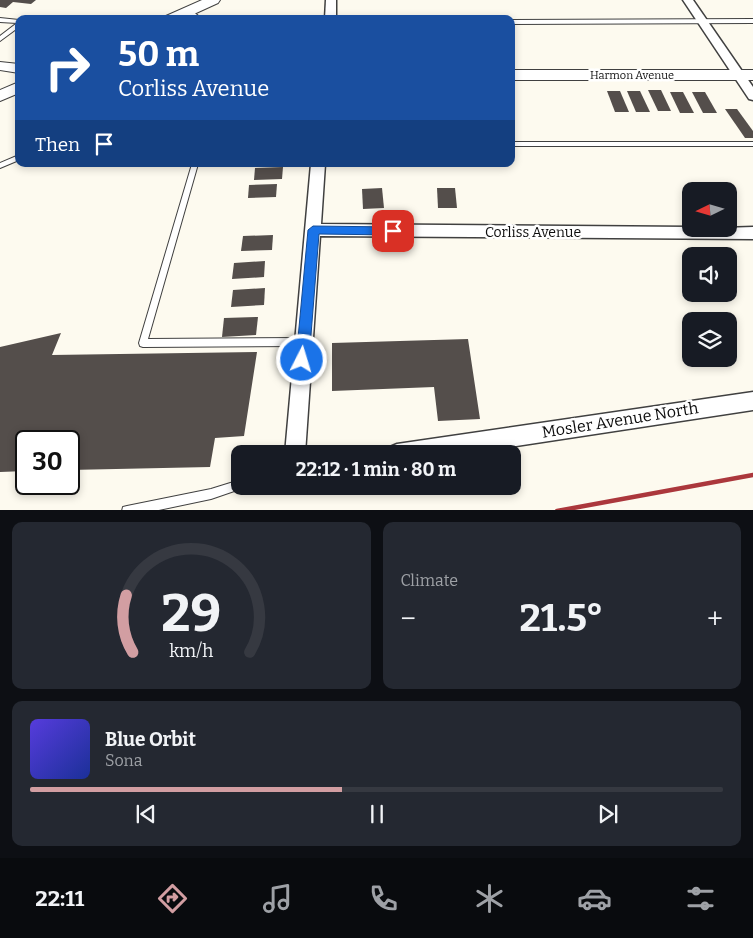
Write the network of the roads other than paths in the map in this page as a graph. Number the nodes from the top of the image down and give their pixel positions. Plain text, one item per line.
1 (212, 0) edge
2 (331, 0) edge
3 (688, 0) edge
4 (189, 11) junction
5 (180, 15) edge
6 (194, 15) edge
7 (330, 15) edge
8 (0, 20) edge
9 (702, 21) junction
10 (753, 21) edge
11 (15, 22) edge
12 (515, 22) edge
13 (15, 26) edge
14 (0, 39) edge
15 (0, 66) edge
16 (15, 69) edge
17 (515, 75) edge
18 (746, 75) edge
19 (15, 89) edge
20 (0, 96) edge
21 (753, 96) edge
22 (515, 144) edge
23 (753, 144) edge
24 (15, 158) edge
25 (0, 166) edge
26 (193, 167) edge
27 (318, 167) edge
28 (313, 230) junction
29 (753, 233) edge
30 (304, 342) junction
31 (753, 400) edge
32 (296, 445) edge
33 (456, 445) edge
34 (231, 488) edge
35 (127, 510) edge

1 - 4 street
2 - 7 street
3 - 9 street
4 - 5 street
4 - 6 lane
8 - 11 lane
9 - 10 lane
9 - 12 lane
9 - 18 street
13 - 14 lane
15 - 16 street
17 - 18 street, Harmon Avenue
18 - 21 street
19 - 20 street
22 - 23 lane
24 - 25 lane
26 - 30 lane
27 - 28 street
28 - 29 street, Corliss Avenue
28 - 30 street
30 - 32 street
31 - 33 street, Mosler Avenue North
34 - 35 lane

